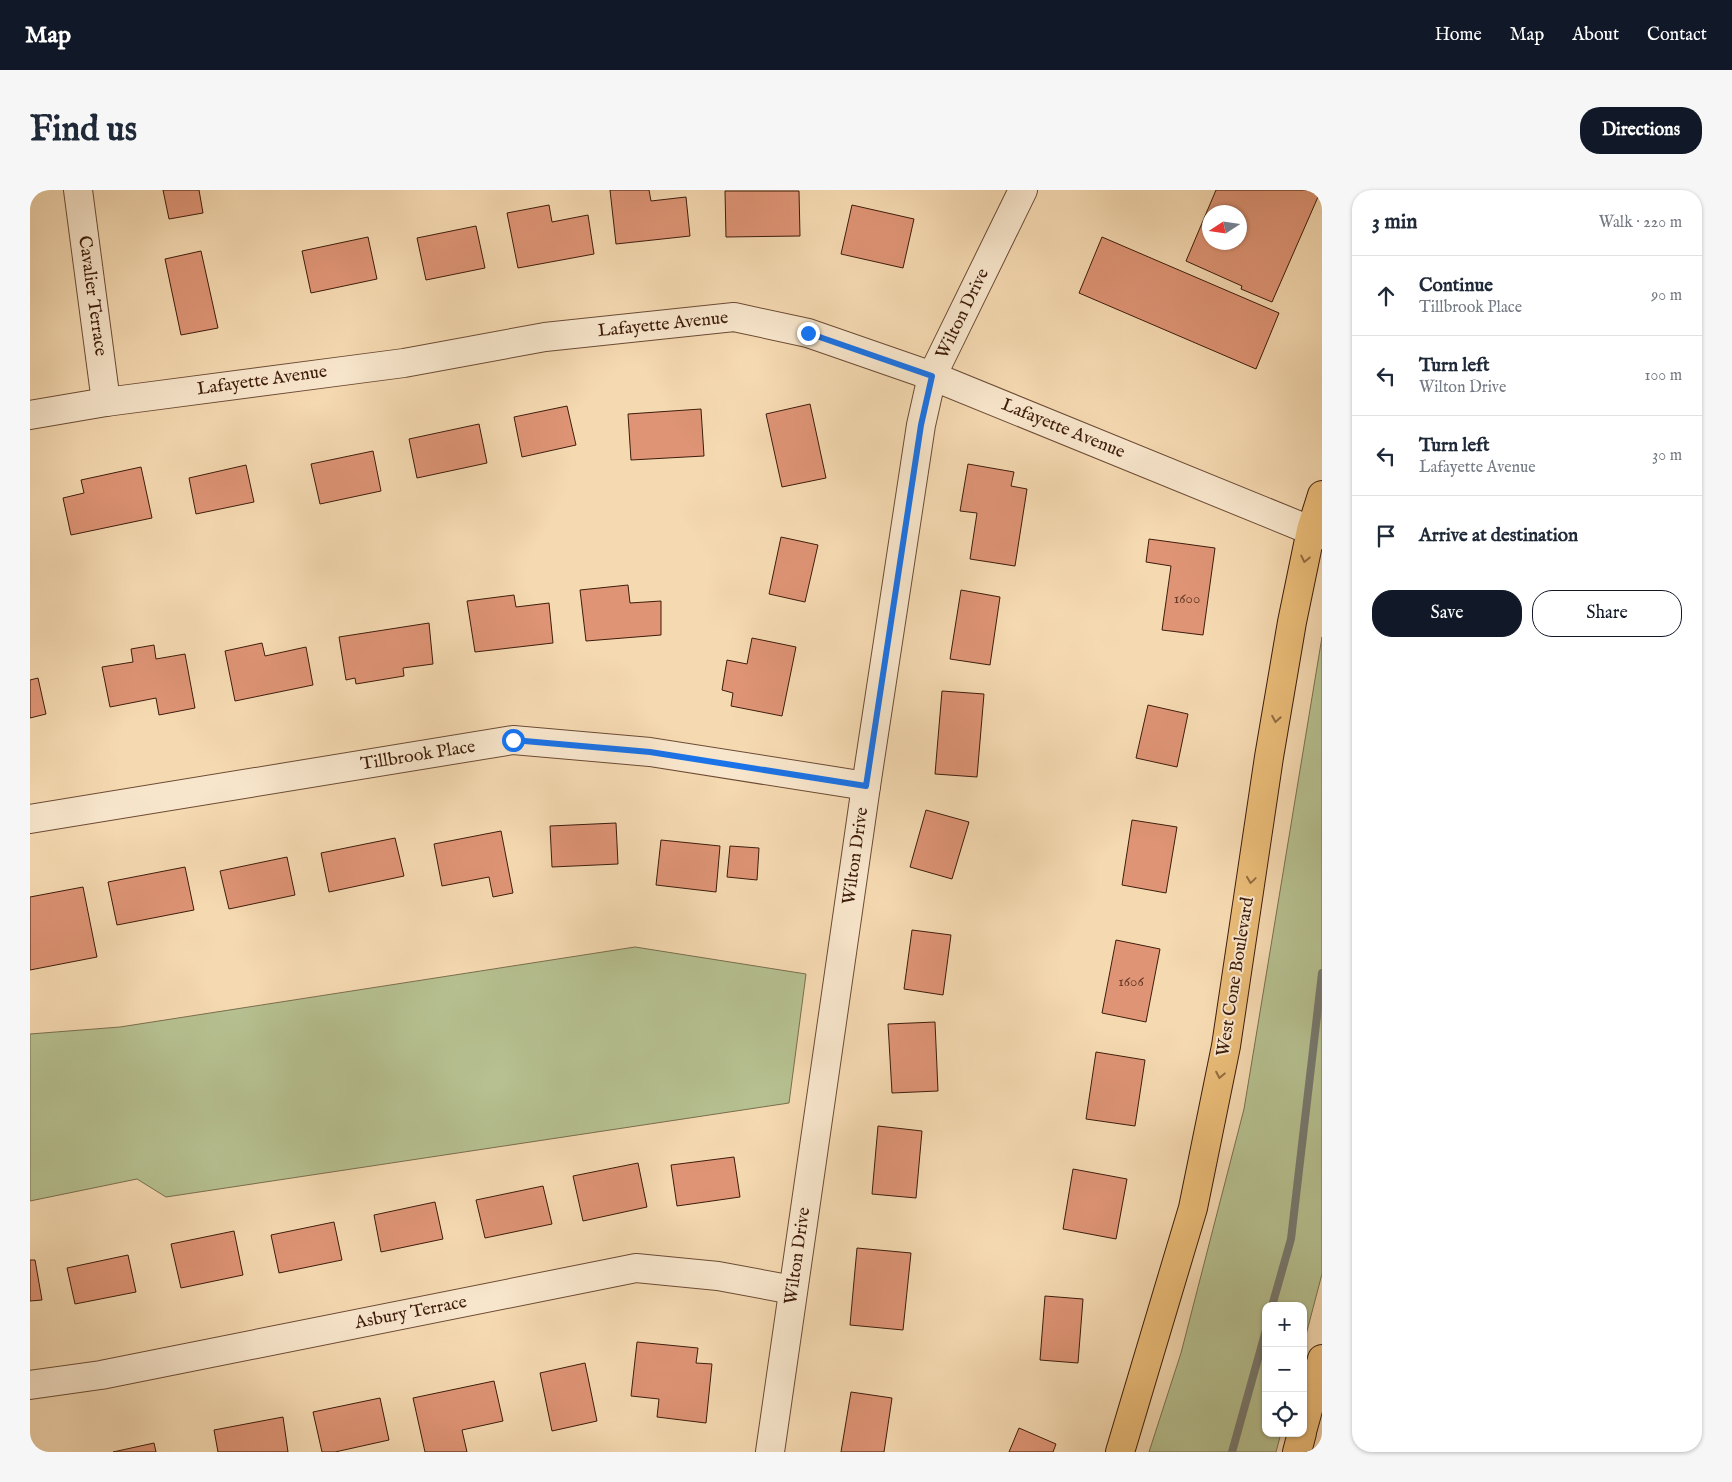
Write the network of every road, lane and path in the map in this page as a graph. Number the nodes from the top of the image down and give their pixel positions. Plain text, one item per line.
1 (78, 190) edge
2 (1023, 190) edge
3 (932, 376) junction
4 (106, 402) junction
5 (30, 415) edge
6 (1322, 495) edge
7 (1317, 532) edge
8 (866, 786) junction
9 (30, 819) edge
10 (793, 1290) junction
11 (1322, 1359) edge
12 (30, 1385) edge
13 (1307, 1413) edge
14 (1301, 1437) edge
15 (770, 1452) edge
16 (1120, 1452) edge
17 (1297, 1452) edge

1 - 4 street, Cavalier Terrace
2 - 3 street, Wilton Drive
3 - 4 street, Lafayette Avenue
3 - 7 street, Lafayette Avenue
3 - 8 street, Wilton Drive
4 - 5 street, Lafayette Avenue
6 - 7 main road, West Cone Boulevard
7 -> 16 main road, West Cone Boulevard
8 - 9 street, Tillbrook Place
8 - 10 street, Wilton Drive
10 - 12 street, Asbury Terrace
10 - 15 street, Wilton Drive
11 - 13 main road
14 - 17 main road

